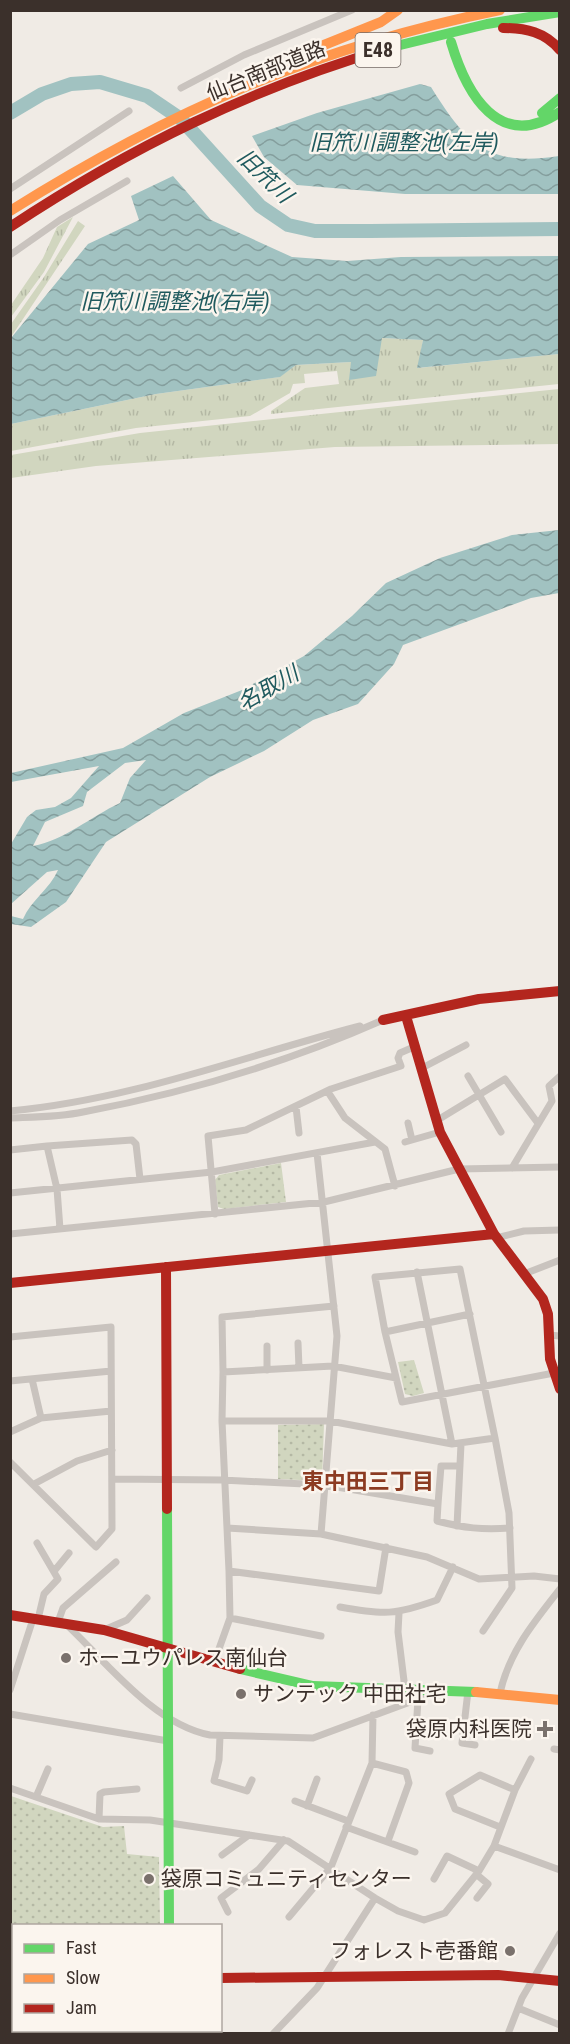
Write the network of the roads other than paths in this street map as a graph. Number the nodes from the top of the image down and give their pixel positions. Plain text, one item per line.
1 (352, 10) edge
2 (398, 10) edge
3 (500, 10) edge
4 (560, 12) edge
5 (560, 50) edge
6 (304, 75) junction
7 (181, 88) dead end
8 (560, 98) edge
9 (209, 99) junction
10 (129, 111) dead end
11 (560, 112) edge
12 (127, 181) dead end
13 (10, 189) edge
14 (10, 211) edge
15 (10, 227) edge
16 (10, 255) edge
17 (560, 991) edge
18 (406, 1016) junction
19 (383, 1020) junction
20 (466, 1045) dead end
21 (416, 1046) junction
22 (422, 1068) junction
23 (468, 1076) dead end
24 (560, 1076) edge
25 (328, 1092) junction
26 (480, 1094) junction
27 (296, 1107) junction
28 (10, 1111) edge
29 (10, 1118) edge
30 (537, 1122) junction
31 (408, 1123) dead end
32 (438, 1126) junction
33 (501, 1132) dead end
34 (299, 1133) dead end
35 (375, 1142) junction
36 (47, 1146) junction
37 (10, 1150) edge
38 (317, 1153) junction
39 (512, 1168) junction
40 (459, 1169) junction
41 (559, 1169) edge
42 (212, 1172) junction
43 (140, 1179) junction
44 (394, 1186) junction
45 (57, 1189) junction
46 (10, 1193) edge
47 (324, 1202) junction
48 (215, 1214) junction
49 (60, 1229) junction
50 (560, 1230) edge
51 (10, 1234) edge
52 (495, 1236) junction
53 (329, 1252) junction
54 (560, 1260) edge
55 (166, 1268) junction
56 (417, 1272) junction
57 (524, 1274) junction
58 (10, 1283) edge
59 (334, 1306) junction
60 (470, 1314) junction
61 (427, 1323) junction
62 (385, 1332) junction
63 (554, 1336) edge
64 (10, 1337) edge
65 (298, 1343) dead end
66 (267, 1346) dead end
67 (333, 1366) junction
68 (299, 1368) junction
69 (267, 1370) junction
70 (111, 1371) junction
71 (223, 1372) junction
72 (554, 1373) junction
73 (396, 1378) junction
74 (32, 1379) junction
75 (10, 1381) edge
76 (485, 1386) junction
77 (560, 1389) edge
78 (443, 1395) junction
79 (111, 1411) junction
80 (41, 1418) junction
81 (222, 1421) junction
82 (330, 1421) junction
83 (10, 1432) edge
84 (495, 1438) junction
85 (452, 1444) junction
86 (461, 1444) junction
87 (112, 1450) junction
88 (10, 1461) edge
89 (460, 1466) junction
90 (112, 1479) junction
91 (167, 1479) junction
92 (222, 1480) junction
93 (34, 1484) junction
94 (326, 1485) junction
95 (438, 1504) junction
96 (457, 1526) junction
97 (226, 1528) junction
98 (510, 1528) junction
99 (321, 1534) junction
100 (37, 1543) dead end
101 (386, 1547) junction
102 (69, 1553) dead end
103 (116, 1562) dead end
104 (453, 1567) junction
105 (55, 1570) junction
106 (229, 1571) junction
107 (512, 1578) junction
108 (560, 1579) edge
109 (560, 1589) edge
110 (147, 1598) dead end
111 (340, 1607) dead end
112 (399, 1613) junction
113 (10, 1616) edge
114 (230, 1618) junction
115 (35, 1619) junction
116 (62, 1623) junction
117 (104, 1630) junction
118 (483, 1631) dead end
119 (321, 1636) dead end
120 (168, 1647) junction
121 (215, 1660) junction
122 (405, 1689) junction
123 (10, 1690) edge
124 (428, 1690) junction
125 (468, 1691) junction
126 (500, 1693) junction
127 (418, 1699) junction
128 (560, 1700) edge
129 (10, 1714) edge
130 (373, 1715) junction
131 (168, 1717) junction
132 (220, 1736) junction
133 (168, 1741) junction
134 (475, 1745) dead end
135 (429, 1751) dead end
136 (531, 1759) dead end
137 (372, 1761) junction
138 (48, 1769) dead end
139 (317, 1779) dead end
140 (252, 1780) dead end
141 (10, 1788) edge
142 (137, 1789) dead end
143 (515, 1790) junction
144 (36, 1797) junction
145 (295, 1801) dead end
146 (308, 1806) junction
147 (99, 1820) junction
148 (169, 1823) junction
149 (347, 1824) junction
150 (500, 1827) junction
151 (249, 1835) junction
152 (284, 1840) junction
153 (388, 1841) junction
154 (494, 1846) junction
155 (415, 1852) dead end
156 (222, 1855) dead end
157 (331, 1868) junction
158 (560, 1870) edge
159 (477, 1872) junction
160 (434, 1879) dead end
161 (375, 1898) junction
162 (477, 1898) dead end
163 (228, 1912) dead end
164 (289, 1917) dead end
165 (169, 1924) edge
166 (560, 1933) edge
167 (324, 1976) junction
168 (222, 1978) edge
169 (534, 1978) junction
170 (560, 1981) edge
171 (518, 2008) junction
172 (560, 2025) edge
173 (273, 2034) edge
174 (508, 2034) edge

1 - 7 street
2 - 9 main road
3 - 9 main road, 仙台南部道路 / E48
4 - 6 main road, 仙台南部道路 / E48
5 - 6 main road
6 - 15 main road, 仙台南部道路 / E48
8 - 11 main road
9 - 14 main road, 仙台南部道路 / E48
10 - 13 street
12 - 16 street
17 - 18 main road
18 - 19 main road
18 - 21 main road
19 - 28 street
19 - 29 street
20 - 22 street
21 - 22 main road
21 - 25 street
22 - 32 main road
23 - 26 street
24 - 30 street
25 - 27 street
25 - 35 street
26 - 30 street
26 - 32 street
26 - 33 street
27 - 34 street
27 - 42 street
30 - 39 street
31 - 32 street
32 - 40 main road
35 - 38 street
35 - 44 street
36 - 37 street
36 - 43 street
36 - 45 street
38 - 42 street
38 - 47 street
39 - 40 street
39 - 41 street
40 - 44 street
40 - 52 main road
42 - 43 street
42 - 48 street
43 - 45 street
44 - 47 street
45 - 46 street
45 - 49 street
47 - 48 street
47 - 53 street
48 - 49 street
49 - 51 street
50 - 52 street
52 - 53 main road
52 - 57 main road
53 - 55 main road
53 - 59 street
54 - 57 street
55 - 58 main road
55 - 91 main road
56 - 60 street
56 - 61 street
56 - 62 street
57 - 63 main road
59 - 67 street
59 - 71 street
60 - 61 street
60 - 76 street
61 - 62 street
61 - 78 street
62 - 73 street
63 - 72 main road
64 - 70 street
65 - 68 street
66 - 69 street
67 - 68 street
67 - 73 street
67 - 82 street
68 - 69 street
69 - 71 street
70 - 74 street
70 - 79 street
71 - 81 street
72 - 76 street
72 - 77 main road
73 - 78 street
74 - 75 street
74 - 80 street
76 - 78 street
76 - 84 street
78 - 85 street
79 - 80 street
79 - 87 street
80 - 83 street
81 - 82 street
81 - 92 street
82 - 85 street
82 - 94 street
84 - 86 street
84 - 98 street
85 - 86 street
86 - 89 street
87 - 90 street
87 - 93 street
88 - 93 street
89 - 95 street
89 - 96 street
90 - 91 street
90 - 93 street
91 - 92 street
91 - 120 main road
92 - 94 street
92 - 97 street
94 - 95 street
94 - 99 street
95 - 96 street
96 - 98 street
97 - 99 street
97 - 106 street
98 - 107 street
99 - 101 street
100 - 105 street
101 - 104 street
101 - 106 street
102 - 105 street
103 - 116 street
104 - 107 street
104 - 112 street
105 - 115 street
106 - 114 street
107 - 108 street
107 - 118 street
109 - 126 street
110 - 117 street
111 - 112 street
112 - 122 street
113 - 115 main road
114 - 119 street
114 - 121 street
115 - 116 main road
115 - 123 street
116 - 117 main road
116 - 131 street
117 - 120 main road
120 - 121 main road
120 - 131 main road
121 - 122 main road
122 - 124 main road
124 - 125 main road
124 - 127 street
125 - 126 main road
125 - 134 street
126 - 128 main road
127 - 130 street
127 - 135 street
129 - 133 street
130 - 132 street
130 - 137 street
131 - 132 street
131 - 133 main road
132 - 140 street
133 - 148 main road
136 - 143 street
137 - 149 street
137 - 153 street
138 - 144 street
139 - 146 street
141 - 144 street
142 - 147 street
143 - 150 street
143 - 150 street
144 - 147 street
145 - 146 street
146 - 149 street
147 - 148 street
148 - 151 street
148 - 165 main road
149 - 153 street
149 - 157 street
150 - 154 street
151 - 152 street
151 - 156 street
152 - 157 street
152 - 163 street
153 - 155 street
154 - 158 street
154 - 159 street
157 - 161 street
157 - 164 street
159 - 160 street
159 - 161 street
159 - 162 street
161 - 167 street
166 - 169 street
167 - 168 main road
167 - 169 main road
167 - 173 street
169 - 170 main road
169 - 171 street
171 - 172 street
171 - 174 street

